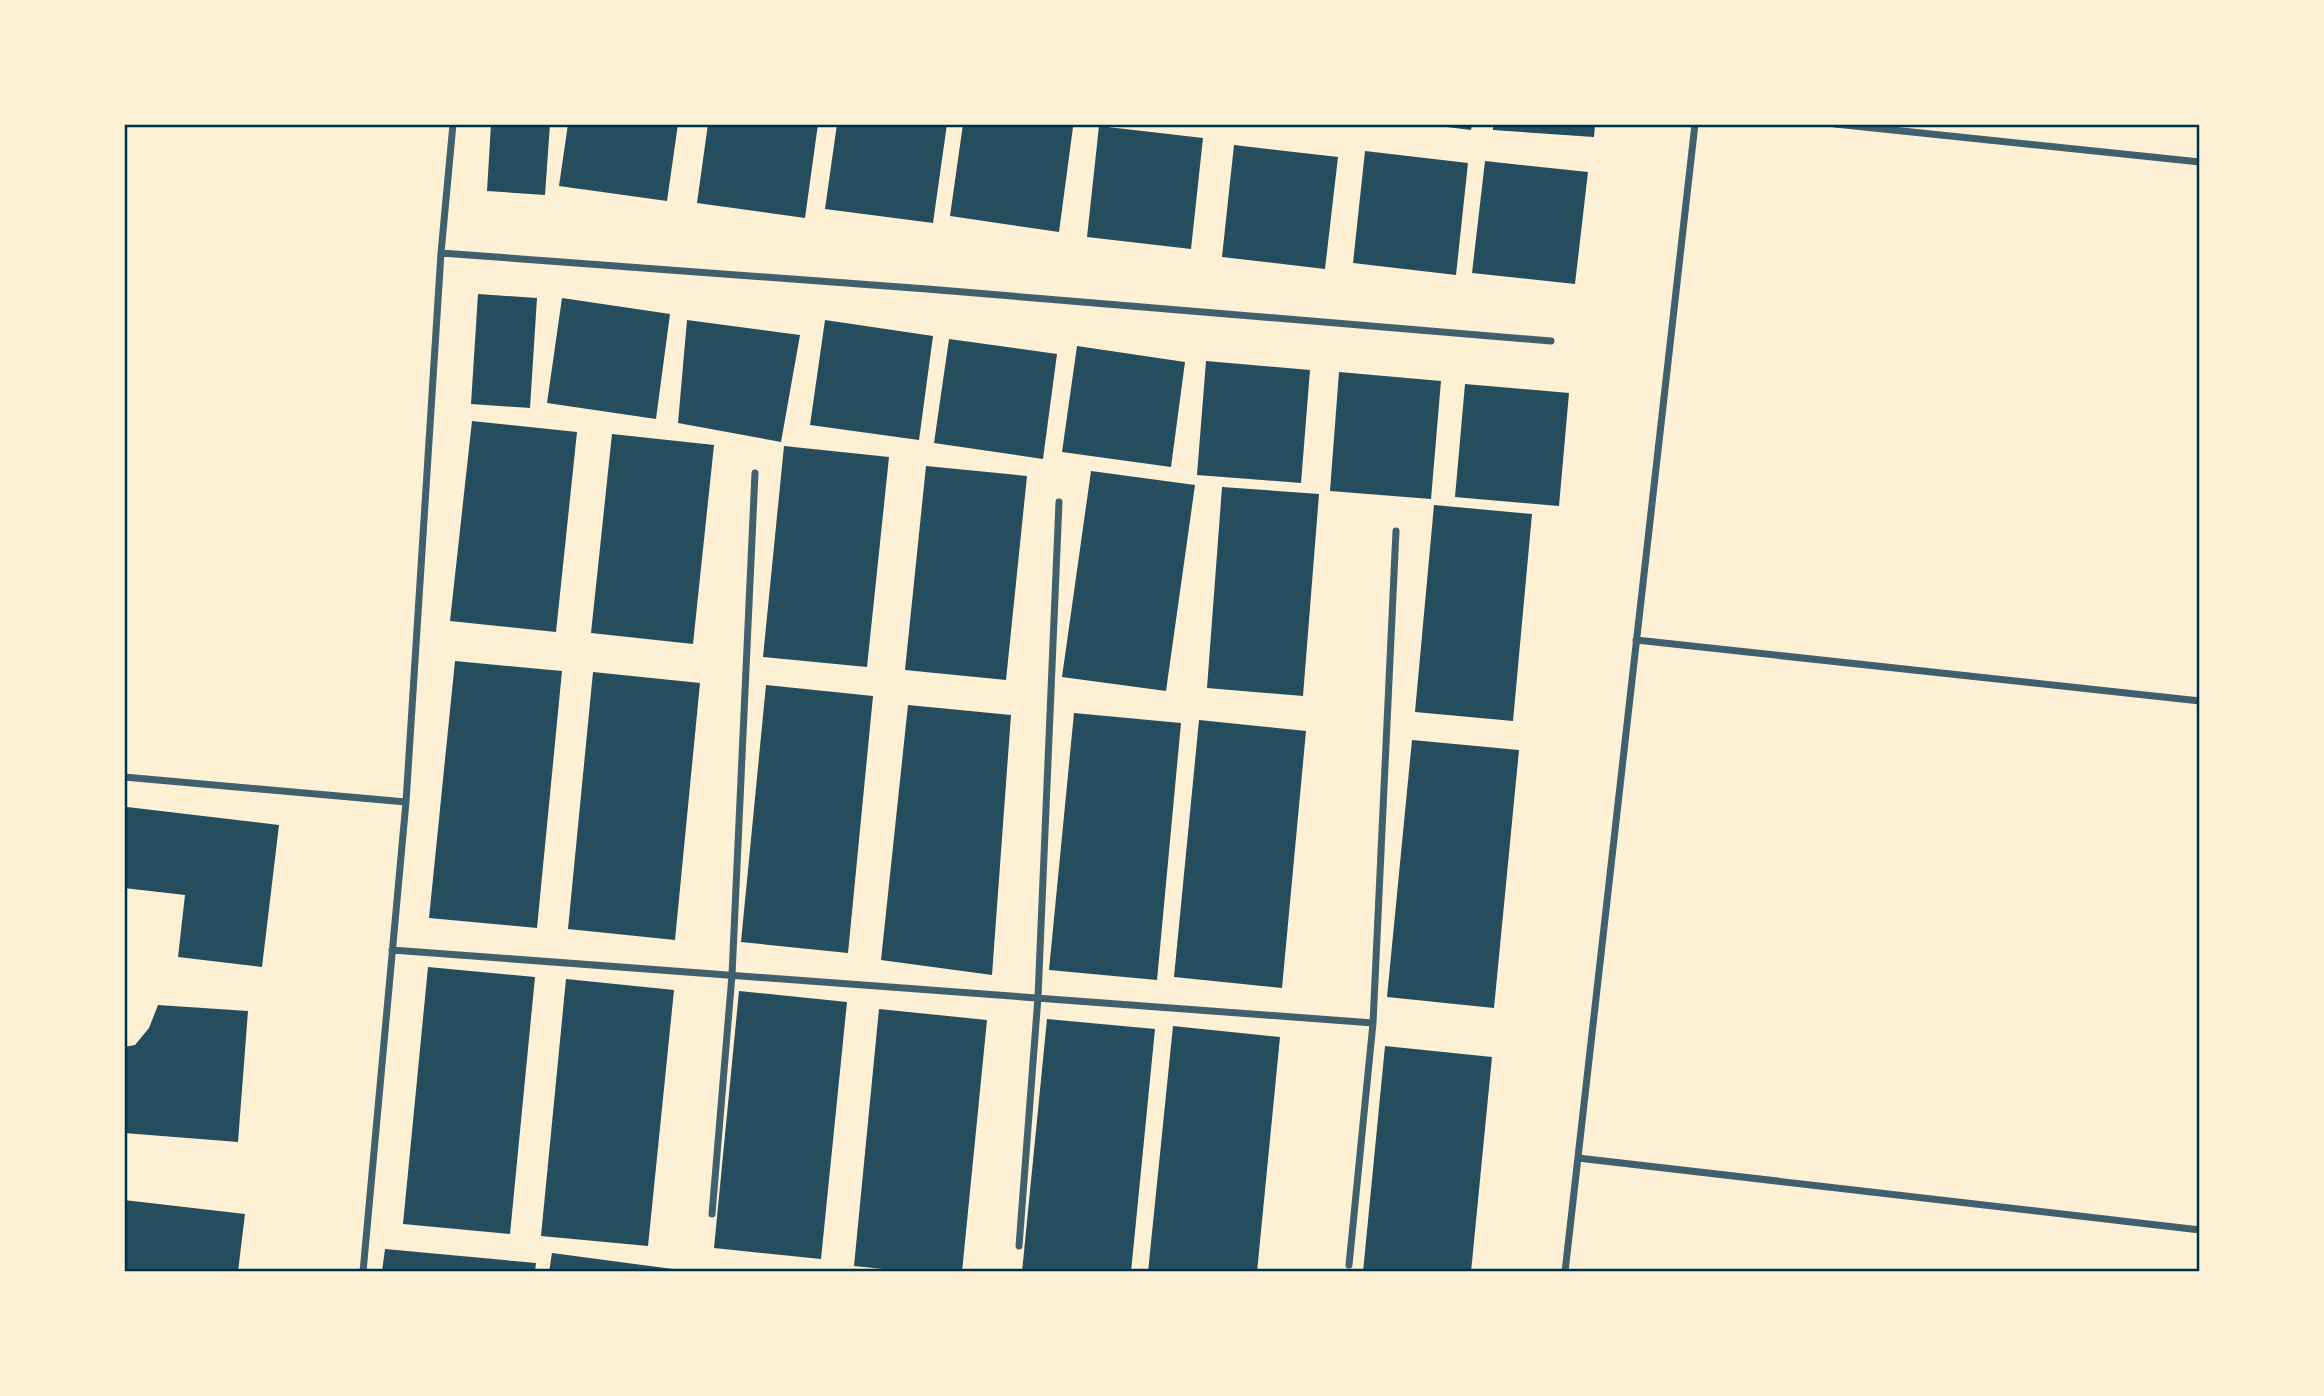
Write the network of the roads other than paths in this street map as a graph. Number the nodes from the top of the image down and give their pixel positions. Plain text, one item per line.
1 (453, 124) edge
2 (1695, 124) edge
3 (1835, 124) edge
4 (2200, 162) edge
5 (441, 253) junction
6 (1551, 341) dead end
7 (755, 473) dead end
8 (1059, 502) dead end
9 (1396, 531) dead end
10 (1636, 640) junction
11 (2200, 701) edge
12 (124, 777) edge
13 (406, 802) junction
14 (392, 950) junction
15 (732, 975) junction
16 (1038, 997) junction
17 (1373, 1023) junction
18 (1578, 1158) junction
19 (712, 1214) dead end
20 (2200, 1230) edge
21 (1018, 1246) dead end
22 (1349, 1265) dead end
23 (362, 1272) edge
24 (1565, 1272) edge

1 - 5 street
2 - 10 street
3 - 4 street
5 - 6 street
5 - 13 street
7 - 15 street
8 - 16 street
9 - 17 street
10 - 11 street
10 - 18 street
12 - 13 street
13 - 14 street
14 - 15 street
14 - 23 street
15 - 16 street
15 - 19 street
16 - 17 street
16 - 21 street
17 - 22 street
18 - 20 street
18 - 24 street

